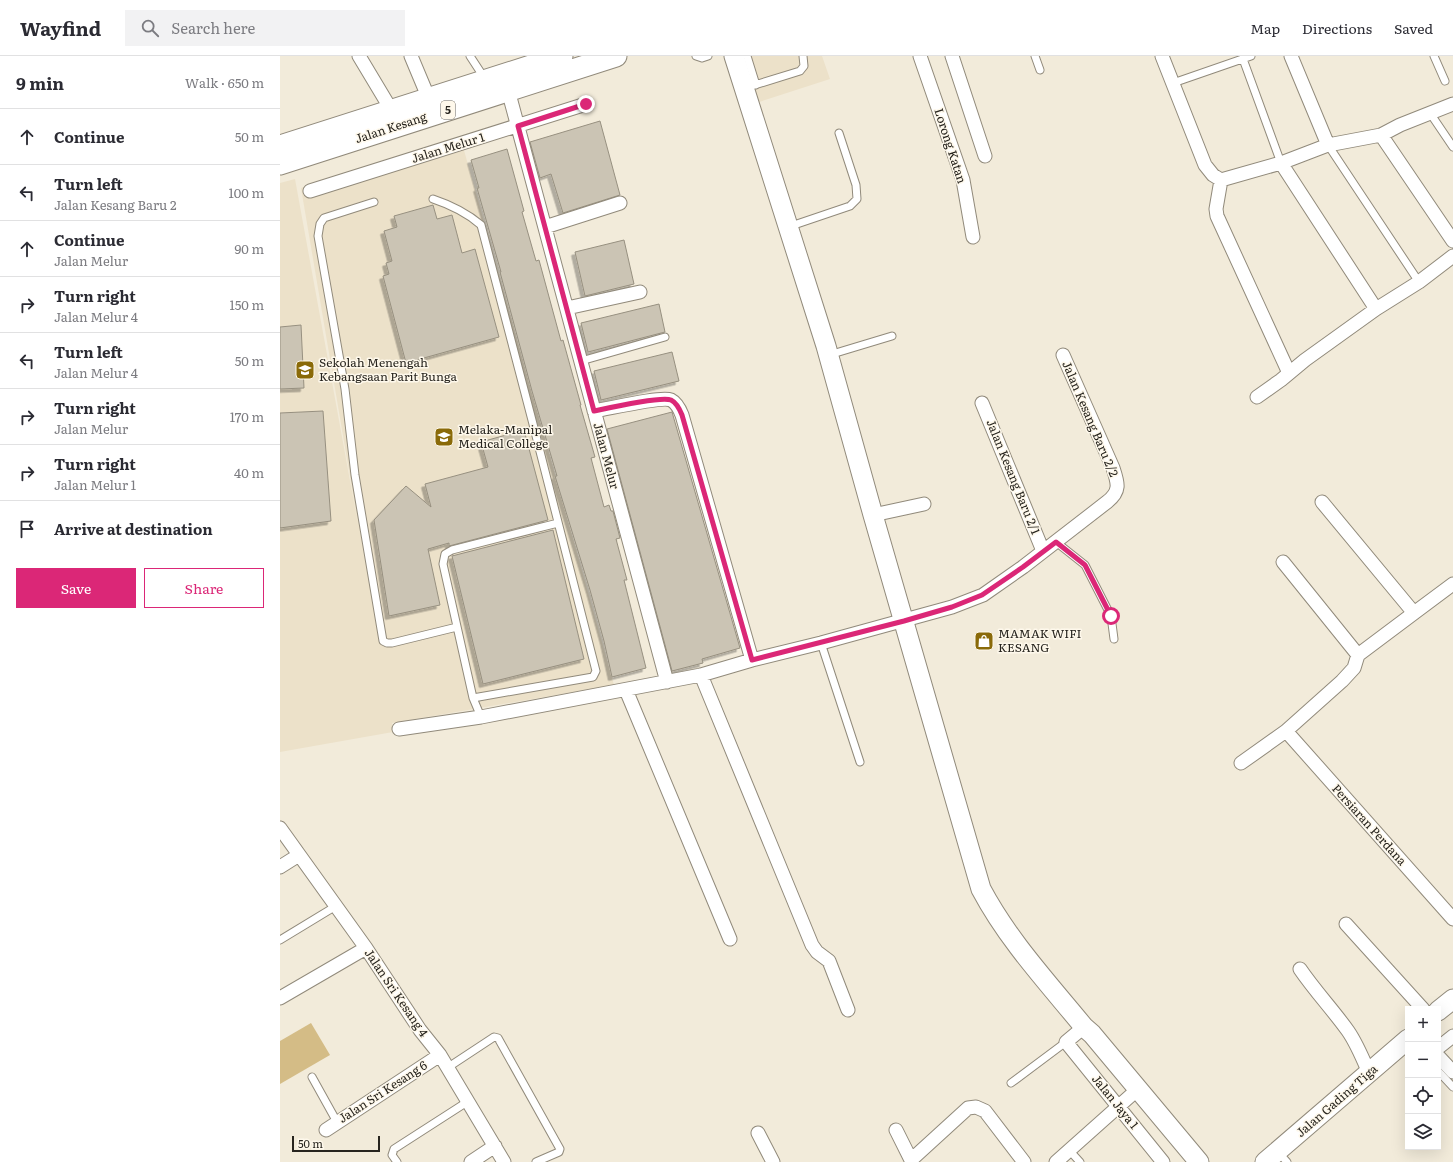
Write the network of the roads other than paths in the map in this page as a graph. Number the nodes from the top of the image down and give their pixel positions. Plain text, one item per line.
1 (359, 56) edge
2 (411, 56) edge
3 (470, 56) edge
4 (616, 56) edge
5 (696, 56) edge
6 (708, 56) edge
7 (734, 56) edge
8 (747, 56) edge
9 (803, 56) edge
10 (920, 56) edge
11 (952, 56) edge
12 (1035, 56) edge
13 (1162, 56) edge
14 (1251, 56) edge
15 (1291, 56) edge
16 (1434, 56) edge
17 (554, 57) edge
18 (1243, 59) junction
19 (1040, 70) dead end
20 (486, 80) junction
21 (1444, 81) dead end
22 (1173, 83) junction
23 (750, 86) junction
24 (508, 90) junction
25 (429, 99) junction
26 (586, 104) dead end
27 (1453, 104) edge
28 (392, 110) junction
29 (1430, 113) junction
30 (518, 126) junction
31 (839, 133) dead end
32 (1381, 135) junction
33 (1328, 145) junction
34 (280, 146) edge
35 (1453, 147) edge
36 (985, 156) dead end
37 (1281, 163) junction
38 (280, 164) edge
39 (1221, 180) junction
40 (310, 191) dead end
41 (433, 199) dead end
42 (374, 202) dead end
43 (620, 202) dead end
44 (545, 227) junction
45 (788, 227) junction
46 (973, 237) dead end
47 (1453, 241) edge
48 (1453, 256) edge
49 (1419, 282) junction
50 (640, 292) dead end
51 (567, 308) junction
52 (1376, 309) junction
53 (892, 336) dead end
54 (665, 337) dead end
55 (829, 355) junction
56 (1063, 355) dead end
57 (581, 361) junction
58 (1289, 373) junction
59 (1257, 397) dead end
60 (982, 403) dead end
61 (594, 411) junction
62 (1322, 502) dead end
63 (924, 504) dead end
64 (873, 515) junction
65 (558, 523) junction
66 (1056, 542) junction
67 (1044, 551) junction
68 (1283, 562) dead end
69 (1451, 590) edge
70 (1414, 613) junction
71 (904, 621) junction
72 (457, 627) junction
73 (1114, 639) dead end
74 (821, 643) junction
75 (1358, 655) junction
76 (752, 660) junction
77 (701, 675) junction
78 (666, 682) junction
79 (626, 690) junction
80 (473, 698) junction
81 (481, 717) junction
82 (399, 729) dead end
83 (1286, 731) junction
84 (860, 762) dead end
85 (1241, 762) dead end
86 (280, 828) edge
87 (299, 855) junction
88 (280, 867) edge
89 (336, 906) junction
90 (1453, 919) edge
91 (1346, 924) dead end
92 (730, 939) dead end
93 (280, 940) edge
94 (366, 948) junction
95 (1300, 969) dead end
96 (280, 998) edge
97 (1453, 999) edge
98 (1420, 1006) edge
99 (1441, 1009) edge
100 (848, 1010) dead end
101 (1084, 1027) junction
102 (1453, 1036) edge
103 (1405, 1041) edge
104 (1066, 1042) junction
105 (1441, 1046) edge
106 (440, 1055) junction
107 (1441, 1059) edge
108 (447, 1068) junction
109 (1453, 1072) edge
110 (1370, 1073) junction
111 (1441, 1074) edge
112 (312, 1077) dead end
113 (1011, 1083) dead end
114 (1453, 1088) edge
115 (1138, 1089) junction
116 (467, 1102) junction
117 (1119, 1106) junction
118 (337, 1122) junction
119 (326, 1130) dead end
120 (896, 1130) dead end
121 (758, 1133) dead end
122 (495, 1146) junction
123 (1069, 1150) junction
124 (1277, 1159) edge
125 (911, 1161) edge
126 (396, 1162) edge
127 (471, 1162) edge
128 (504, 1162) edge
129 (536, 1162) edge
130 (773, 1162) edge
131 (1024, 1162) edge
132 (1056, 1162) edge
133 (1080, 1162) edge
134 (1163, 1162) edge
135 (1199, 1162) edge

1 - 28 street
2 - 25 street
3 - 20 lane
4 - 24 main road, Jalan Kesang / 5
5 - 6 lane
7 - 23 street
8 - 23 lane
9 - 23 lane
10 - 46 street, Lorong Katan
11 - 36 street
12 - 19 lane
13 - 22 street
14 - 18 lane
15 - 33 street
16 - 21 lane
17 - 20 main road, Jalan Kesang / 5
18 - 22 lane
18 - 37 lane
20 - 25 main road, Jalan Kesang / 5
22 - 39 street
23 - 45 street
24 - 30 street, Jalan Melur
24 - 38 main road, Jalan Kesang / 5
25 - 28 main road, Jalan Kesang / 5
26 - 30 street, Jalan Melur 1
27 - 29 street
28 - 34 main road, Jalan Kesang / 5
29 - 32 street
29 - 35 lane
30 - 40 street, Jalan Melur 1
30 - 44 street, Jalan Melur
31 - 45 lane
32 - 33 street
32 - 47 street
33 - 37 street
33 - 49 lane
37 - 39 street
37 - 52 street
39 - 58 street
41 - 65 lane
42 - 72 lane
43 - 44 street
44 - 51 street, Jalan Melur
45 - 55 street
48 - 49 street
49 - 52 street
50 - 51 street
51 - 57 street, Jalan Melur
52 - 58 street
53 - 55 lane
54 - 57 lane
55 - 64 street
56 - 66 street, Jalan Kesang Baru 2/2
57 - 61 street, Jalan Melur
58 - 59 street
60 - 67 street, Jalan Kesang Baru 2/1
61 - 76 street
61 - 78 street, Jalan Melur
62 - 70 street
63 - 64 street
64 - 71 street
65 - 72 lane
65 - 80 lane
66 - 67 street, Jalan Kesang Baru 2/2
66 - 73 lane
67 - 71 street, Jalan Kesang Baru 2/2
68 - 75 street
69 - 70 street
70 - 75 street
71 - 74 street
71 - 101 street
72 - 80 lane
74 - 76 street
74 - 84 lane
75 - 83 street
76 - 77 street
77 - 78 street
77 - 100 street
78 - 79 street
79 - 81 street
79 - 92 street
80 - 81 lane
81 - 82 street
83 - 85 street
83 - 90 street, Persiaran Perdana
86 - 87 street, Jalan Sri Kesang 4
87 - 88 street
87 - 89 street, Jalan Sri Kesang 4
89 - 93 lane
89 - 94 street, Jalan Sri Kesang 4
91 - 98 street
94 - 96 street
94 - 106 street, Jalan Sri Kesang 4
95 - 110 street
97 - 99 street
101 - 104 street
101 - 115 street
102 - 105 street
103 - 110 street, Jalan Gading Tiga
104 - 113 lane
104 - 117 street, Jalan Jaya 1
106 - 108 street, Jalan Sri Kesang 4
106 - 118 street, Jalan Sri Kesang 6
107 - 109 street
108 - 116 street, Jalan Sri Kesang 4
108 - 129 lane
110 - 124 street, Jalan Gading Tiga
111 - 114 lane
112 - 118 lane
115 - 117 street
115 - 135 street
116 - 122 street, Jalan Sri Kesang 4
116 - 126 lane
117 - 123 street
117 - 134 street, Jalan Jaya 1
118 - 119 street, Jalan Sri Kesang 6
120 - 125 street
121 - 130 street
122 - 127 street
122 - 128 street, Jalan Sri Kesang 4
123 - 132 street
123 - 133 lane
125 - 131 street

